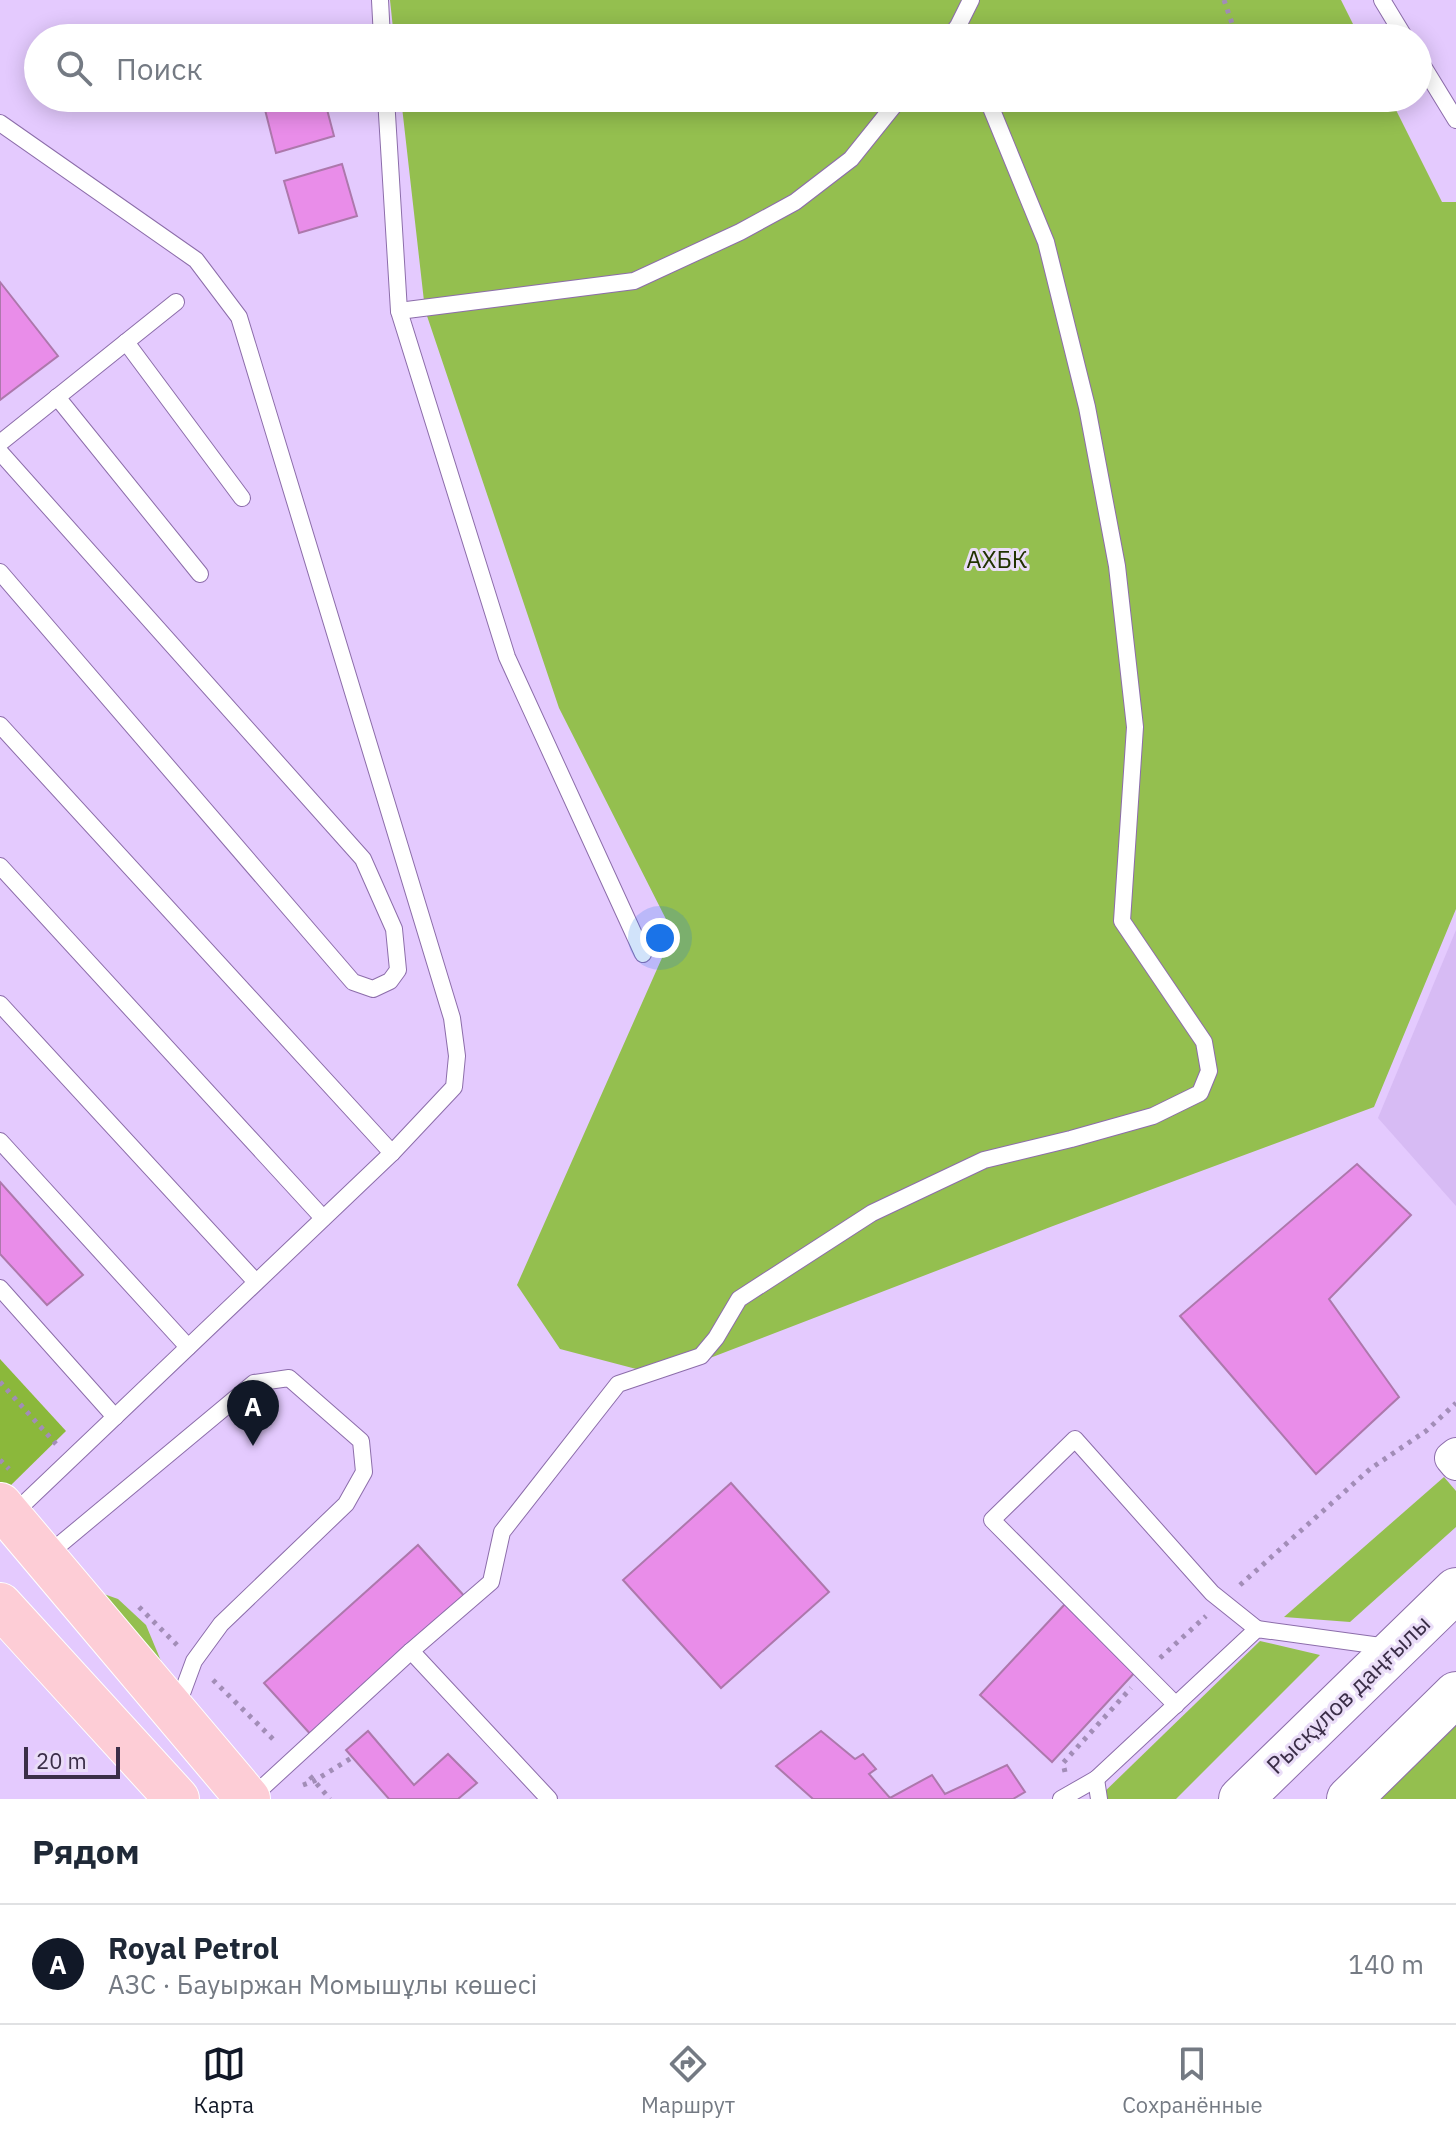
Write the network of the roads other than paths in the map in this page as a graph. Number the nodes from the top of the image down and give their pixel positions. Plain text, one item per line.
1 (380, 0) edge
2 (971, 0) edge
3 (1382, 0) edge
4 (381, 24) edge
5 (960, 24) edge
6 (1397, 24) edge
7 (1432, 81) edge
8 (387, 112) edge
9 (889, 112) edge
10 (993, 112) edge
11 (1456, 120) edge
12 (0, 123) edge
13 (176, 302) dead end
14 (399, 311) junction
15 (126, 342) junction
16 (57, 397) junction
17 (0, 443) edge
18 (0, 452) edge
19 (242, 498) dead end
20 (0, 572) edge
21 (200, 574) dead end
22 (0, 725) edge
23 (0, 866) edge
24 (643, 954) dead end
25 (0, 1004) edge
26 (0, 1141) edge
27 (392, 1153) junction
28 (323, 1218) junction
29 (256, 1282) junction
30 (0, 1288) edge
31 (188, 1347) junction
32 (115, 1417) junction
33 (1456, 1454) edge
34 (1456, 1464) edge
35 (14, 1506) edge
36 (45, 1557) junction
37 (1456, 1590) edge
38 (0, 1605) edge
39 (1257, 1629) junction
40 (1394, 1648) junction
41 (411, 1651) junction
42 (1456, 1694) edge
43 (1176, 1705) junction
44 (175, 1712) junction
45 (1096, 1779) junction
46 (177, 1799) edge
47 (249, 1799) edge
48 (549, 1799) edge
49 (1061, 1799) edge
50 (1099, 1799) edge
51 (1241, 1799) edge
52 (1349, 1799) edge

1 - 4 lane
2 - 5 lane
3 - 6 lane
7 - 11 lane
8 - 14 lane
9 - 14 lane
10 - 41 lane
12 - 27 lane
13 - 15 lane
14 - 24 lane
15 - 16 lane
15 - 19 lane
16 - 17 lane
16 - 21 lane
18 - 20 lane
22 - 27 lane
23 - 28 lane
25 - 29 lane
26 - 31 lane
27 - 28 lane
28 - 29 lane
29 - 31 lane
30 - 32 lane
31 - 32 lane
32 - 35 lane
33 - 34 street
35 - 36 main road
36 - 44 main road
36 - 44 lane
37 - 40 main road, Рысқұлов даңғылы
38 - 46 main road
39 - 40 lane
39 - 43 lane
39 - 43 lane
40 - 51 main road, Рысқұлов даңғылы
41 - 47 lane
41 - 48 lane
42 - 52 main road
43 - 45 lane
44 - 47 main road
45 - 49 lane
45 - 50 lane

